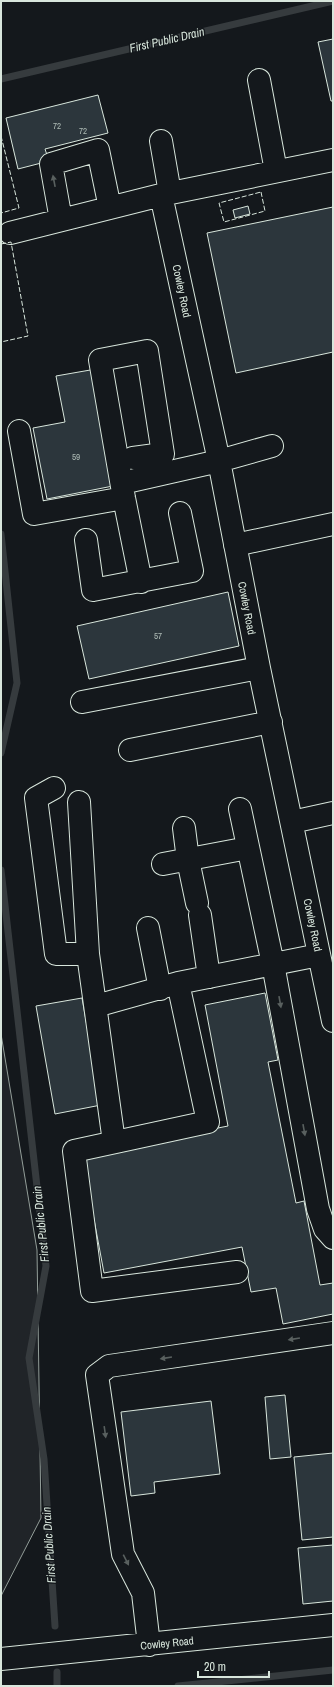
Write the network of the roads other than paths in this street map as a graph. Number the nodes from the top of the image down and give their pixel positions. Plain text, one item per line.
1 (259, 80) dead end
2 (161, 141) dead end
3 (333, 160) edge
4 (276, 171) junction
5 (166, 194) junction
6 (110, 208) junction
7 (61, 220) junction
8 (10, 233) dead end
9 (19, 431) dead end
10 (272, 446) dead end
11 (133, 458) dead end
12 (219, 461) junction
13 (123, 491) junction
14 (180, 513) dead end
15 (333, 524) edge
16 (86, 540) dead end
17 (235, 545) junction
18 (141, 582) junction
19 (259, 668) junction
20 (82, 702) dead end
21 (271, 722) junction
22 (130, 750) dead end
23 (54, 788) dead end
24 (79, 802) dead end
25 (240, 810) dead end
26 (333, 813) edge
27 (292, 822) junction
28 (184, 828) dead end
29 (248, 848) junction
30 (188, 860) junction
31 (163, 864) dead end
32 (148, 928) dead end
33 (88, 954) junction
34 (319, 955) junction
35 (273, 964) junction
36 (209, 977) junction
37 (169, 986) junction
38 (96, 1006) junction
39 (333, 1021) edge
40 (114, 1142) junction
41 (333, 1238) edge
42 (237, 1272) dead end
43 (333, 1333) edge
44 (333, 1625) edge
45 (149, 1645) junction
46 (1, 1659) edge

1 - 4 street
2 - 5 street, Cowley Road
3 - 4 street
4 - 5 street
5 - 6 street
5 - 12 street, Cowley Road
6 - 7 street
7 -> 6 street
7 - 8 street
9 - 13 street
10 - 12 street
11 - 13 street
12 - 13 street
12 - 17 street, Cowley Road
13 - 18 street
14 - 18 street
15 - 17 street
16 - 18 street
17 - 19 street, Cowley Road
19 - 20 street
19 - 21 street, Cowley Road
21 - 22 street
21 - 27 street, Cowley Road
23 - 33 street
24 - 33 street
25 - 29 street
26 - 27 street
27 - 34 street, Cowley Road
28 - 30 street
29 - 30 street
29 - 35 street
30 - 31 street
30 - 36 street
32 - 37 street
33 - 38 street
34 - 35 street
34 - 39 street, Cowley Road
35 - 36 street
35 -> 41 street
36 - 37 street
37 - 38 street
37 - 40 street
38 - 40 street
40 - 42 street
43 -> 45 street
44 - 45 street, Cowley Road
45 - 46 street, Cowley Road

